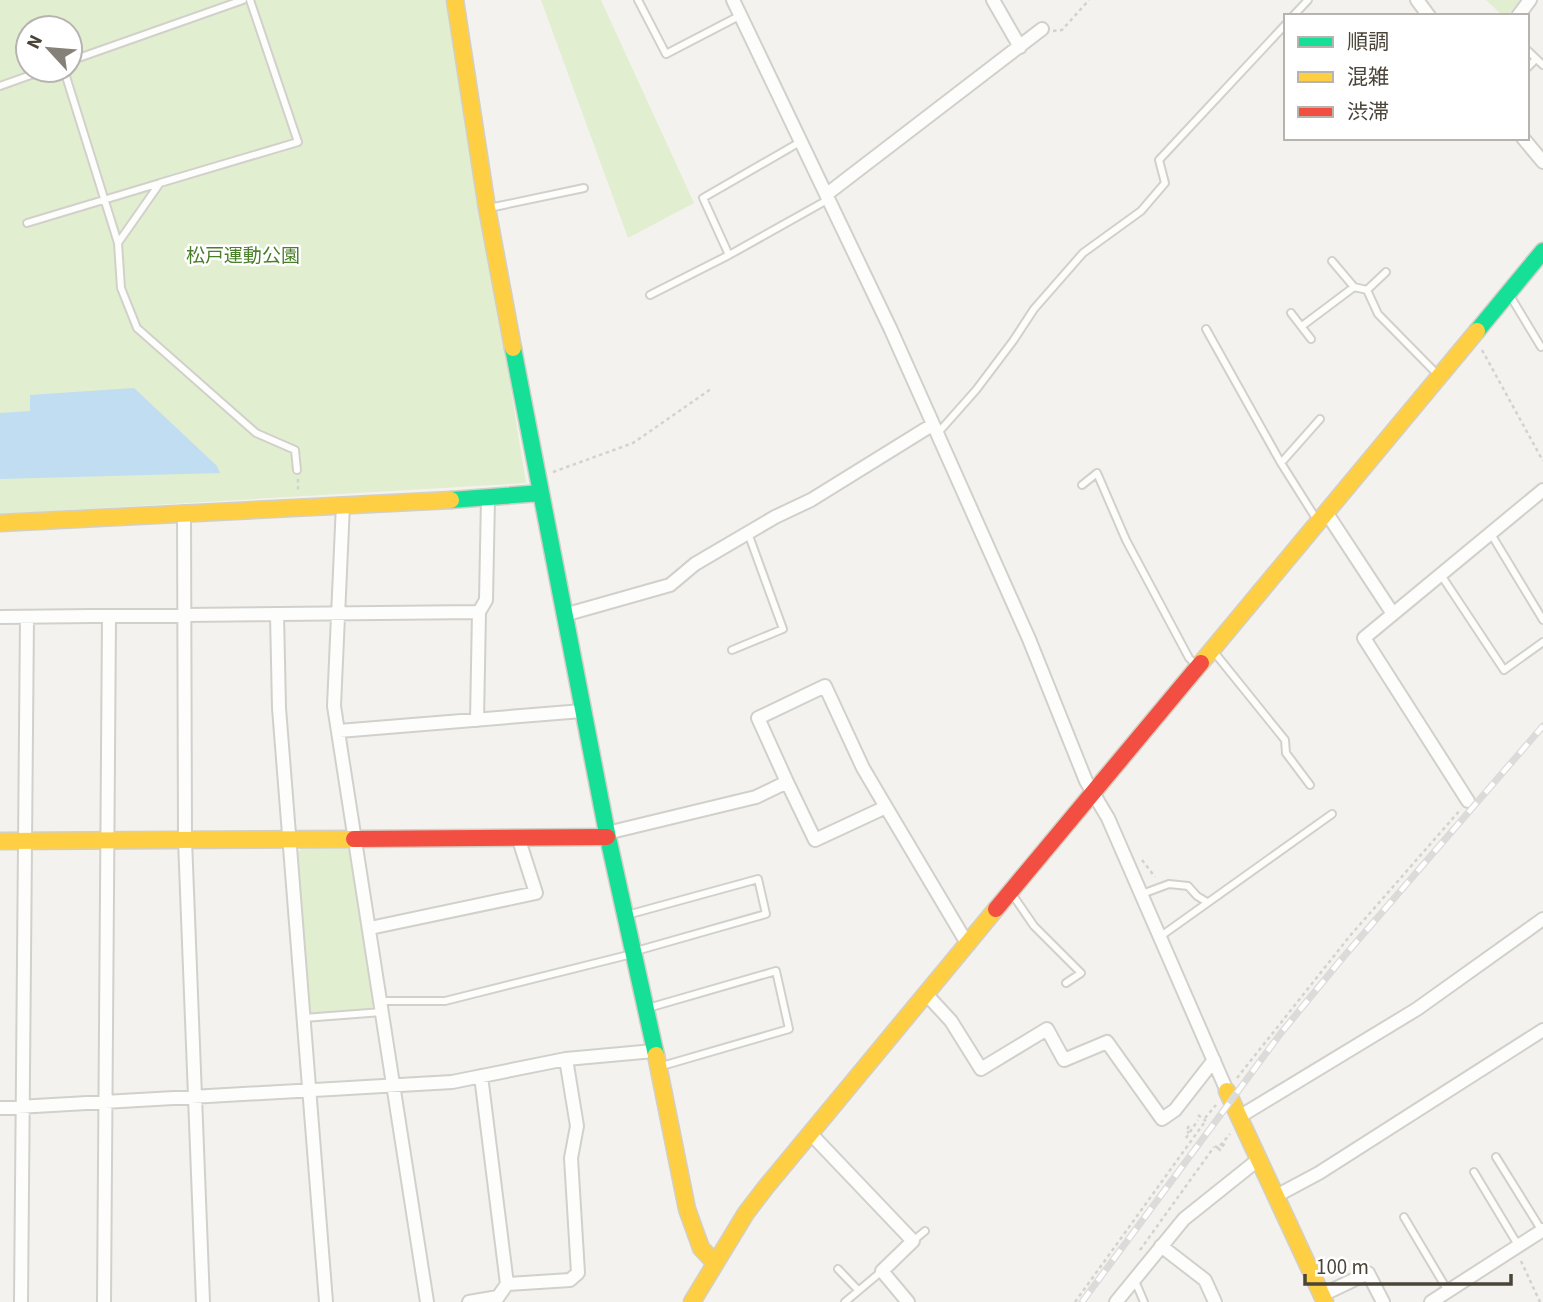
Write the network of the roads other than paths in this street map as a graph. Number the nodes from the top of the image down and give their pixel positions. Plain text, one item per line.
1 (243, 0) edge
2 (250, 0) edge
3 (456, 0) edge
4 (638, 0) edge
5 (733, 0) edge
6 (993, 0) edge
7 (1308, 0) edge
8 (1416, 0) edge
9 (1295, 14) edge
10 (1427, 14) edge
11 (741, 15) junction
12 (1284, 26) edge
13 (1042, 29) road end
14 (1020, 47) junction
15 (1529, 52) edge
16 (84, 56) edge
17 (1536, 59) junction
18 (1543, 65) edge
19 (1529, 66) edge
20 (68, 84) edge
21 (1526, 140) edge
22 (802, 141) junction
23 (1543, 162) edge
24 (160, 183) junction
25 (584, 188) dead end
26 (828, 196) junction
27 (105, 199) junction
28 (487, 208) junction
29 (27, 223) dead end
30 (118, 243) junction
31 (1543, 252) edge
32 (729, 255) junction
33 (1332, 261) dead end
34 (1386, 272) dead end
35 (1354, 287) junction
36 (1367, 290) junction
37 (1508, 293) junction
38 (650, 295) dead end
39 (1291, 313) dead end
40 (1302, 326) junction
41 (1206, 329) dead end
42 (1311, 339) dead end
43 (1541, 347) dead end
44 (1439, 376) junction
45 (1320, 419) dead end
46 (935, 430) junction
47 (1281, 463) junction
48 (297, 470) road end
49 (1082, 485) dead end
50 (539, 486) junction
51 (1541, 496) edge
52 (488, 498) junction
53 (343, 505) junction
54 (184, 512) junction
55 (1322, 517) junction
56 (0, 523) edge
57 (748, 533) junction
58 (1491, 534) junction
59 (1441, 575) junction
60 (338, 612) junction
61 (479, 612) junction
62 (1393, 614) junction
63 (184, 615) junction
64 (277, 615) junction
65 (564, 615) junction
66 (0, 617) edge
67 (27, 617) junction
68 (109, 617) junction
69 (1543, 620) edge
70 (1543, 642) edge
71 (732, 650) dead end
72 (1212, 650) junction
73 (1198, 667) junction
74 (582, 711) junction
75 (477, 720) junction
76 (339, 732) junction
77 (787, 782) junction
78 (1310, 785) dead end
79 (1093, 794) junction
80 (1468, 801) road end
81 (886, 807) junction
82 (1332, 814) dead end
83 (607, 835) junction
84 (518, 837) junction
85 (290, 839) junction
86 (355, 839) junction
87 (108, 840) junction
88 (185, 840) junction
89 (0, 841) edge
90 (25, 841) junction
91 (1011, 892) junction
92 (1142, 894) junction
93 (1207, 902) junction
94 (625, 915) junction
95 (1543, 919) edge
96 (370, 928) junction
97 (1161, 936) junction
98 (968, 945) junction
99 (634, 952) junction
100 (1066, 984) dead end
101 (927, 995) junction
102 (382, 1007) junction
103 (646, 1008) junction
104 (304, 1018) junction
105 (1543, 1030) edge
106 (566, 1059) junction
107 (656, 1059) junction
108 (1214, 1060) junction
109 (481, 1076) junction
110 (393, 1085) junction
111 (310, 1089) junction
112 (1223, 1096) joint
113 (195, 1097) junction
114 (106, 1101) junction
115 (23, 1107) junction
116 (0, 1108) edge
117 (1236, 1123) junction
118 (811, 1134) junction
119 (1496, 1157) dead end
120 (1259, 1159) junction
121 (1474, 1172) dead end
122 (1276, 1196) junction
123 (1404, 1217) dead end
124 (1542, 1230) edge
125 (925, 1231) dead end
126 (913, 1241) junction
127 (1161, 1246) junction
128 (1517, 1247) junction
129 (714, 1262) junction
130 (838, 1269) dead end
131 (882, 1271) junction
132 (1134, 1280) junction
133 (507, 1284) junction
134 (858, 1290) junction
135 (1448, 1292) junction
136 (1324, 1298) edge
137 (22, 1302) edge
138 (104, 1302) edge
139 (203, 1302) edge
140 (326, 1302) edge
141 (427, 1302) edge
142 (469, 1302) edge
143 (692, 1302) edge
144 (845, 1302) edge
145 (908, 1302) edge
146 (1116, 1302) edge
147 (1144, 1302) edge
148 (1215, 1302) edge
149 (1382, 1302) edge
150 (1431, 1302) edge

1 - 16 lane
2 - 24 lane
3 - 28 street
4 - 11 lane
5 - 11 street
6 - 14 street
7 - 9 lane
8 - 10 street
11 - 22 street
12 - 46 lane
13 - 14 street
14 - 26 street
15 - 17 lane
17 - 18 lane
17 - 19 lane
20 - 27 lane
21 - 23 street
22 - 26 street
22 - 32 lane
24 - 27 lane
24 - 30 lane
25 - 28 lane
26 - 32 lane
26 - 46 street
27 - 29 lane
27 - 30 lane
28 - 50 street
30 - 48 lane
31 - 37 street
32 - 38 lane
33 - 35 lane
34 - 36 lane
35 - 36 lane
35 - 40 lane
36 - 44 lane
37 - 43 lane
37 - 44 street
39 - 40 lane
40 - 42 lane
41 - 47 lane
44 - 55 street
45 - 47 lane
46 - 57 street
46 - 79 street
47 - 55 lane
49 - 73 lane
50 - 52 street
50 - 65 street
51 - 58 street
52 - 53 street
52 - 61 street
53 - 54 street
53 - 60 street
54 - 56 street
54 - 63 street
55 - 62 street
55 - 72 street
57 - 65 street
57 - 71 lane
58 - 59 street
58 - 69 lane
59 - 62 street
59 - 70 lane
60 - 61 street
60 - 64 street
60 - 76 street
61 - 75 street
62 - 80 street
63 - 64 street
63 - 68 street
63 - 88 street
64 - 85 street
65 - 74 street
66 - 67 street
67 - 68 street
67 - 90 street
68 - 87 street
72 - 73 street
72 - 78 lane
73 - 79 street
74 - 75 street
74 - 83 street
75 - 76 street
76 - 86 street
77 - 81 street
77 - 81 street
77 - 83 street
79 - 91 street
79 - 92 street
81 - 98 street
82 - 93 lane
83 - 84 street
83 - 94 street
84 - 86 street
84 - 96 street
85 - 86 street
85 - 88 street
85 - 104 street
86 - 96 street
87 - 88 street
87 - 90 street
87 - 114 street
88 - 113 street
89 - 90 street
90 - 115 street
91 - 98 street
91 - 100 lane
92 - 93 lane
92 - 97 street
93 - 97 lane
94 - 99 street
94 - 99 lane
95 - 117 street
96 - 102 street
97 - 108 street
98 - 101 street
99 - 102 lane
99 - 103 street
101 - 108 street
101 - 118 street
102 - 104 lane
102 - 110 street
103 - 107 street
103 - 107 lane
104 - 111 street
105 - 122 street
106 - 107 street
106 - 109 street
106 - 133 street
107 - 129 street
108 - 112 street
109 - 110 street
109 - 133 street
110 - 111 street
110 - 141 street
111 - 113 street
111 - 140 street
112 - 117 street
113 - 114 street
113 - 139 street
114 - 115 street
114 - 138 street
115 - 116 street
115 - 137 street
117 - 120 street
118 - 126 street
118 - 129 street
119 - 124 lane
120 - 122 street
120 - 127 street
121 - 128 lane
122 - 136 street
123 - 135 lane
124 - 128 street
125 - 126 lane
126 - 131 street
127 - 132 street
127 - 148 street
128 - 135 street
129 - 143 street
130 - 134 lane
131 - 134 lane
131 - 145 street
132 - 146 street
132 - 147 lane
133 - 142 street
134 - 144 lane
135 - 150 street
136 - 149 street

